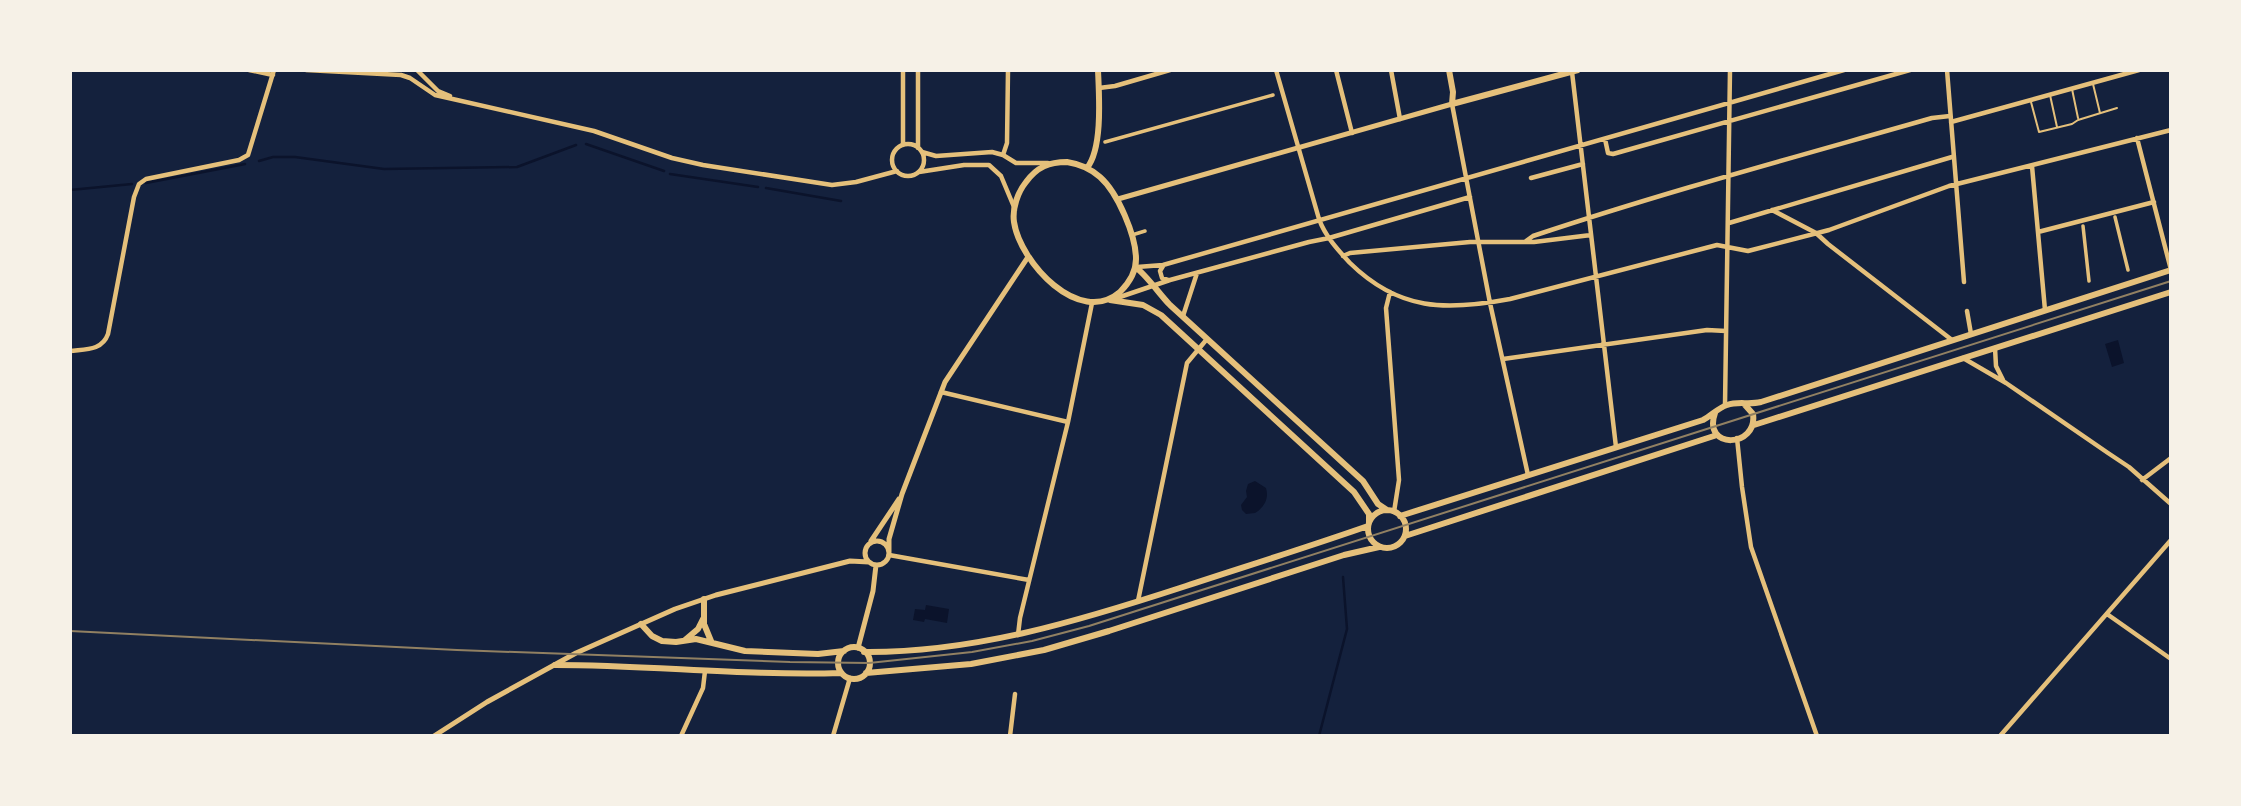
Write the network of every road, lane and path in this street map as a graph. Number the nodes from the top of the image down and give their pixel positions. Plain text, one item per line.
1 (249, 70) edge
2 (306, 70) edge
3 (417, 70) edge
4 (902, 70) edge
5 (918, 70) edge
6 (1009, 70) edge
7 (1098, 70) edge
8 (1170, 70) edge
9 (1276, 70) edge
10 (1336, 70) edge
11 (1391, 70) edge
12 (1449, 70) edge
13 (1730, 70) edge
14 (1844, 70) edge
15 (1910, 70) edge
16 (1947, 70) edge
17 (2140, 70) edge
18 (1575, 71) edge
19 (273, 73) edge
20 (2093, 83) junction
21 (1099, 88) junction
22 (2071, 88) junction
23 (1273, 95) dead end
24 (2050, 95) junction
25 (457, 100) junction
26 (2031, 100) junction
27 (1730, 102) junction
28 (1452, 104) junction
29 (2117, 108) dead end
30 (2100, 114) junction
31 (1400, 119) junction
32 (1951, 119) junction
33 (2078, 120) junction
34 (1730, 122) junction
35 (2057, 128) junction
36 (2171, 130) edge
37 (1352, 133) junction
38 (2137, 138) junction
39 (1605, 139) junction
40 (1105, 142) dead end
41 (903, 145) junction
42 (1581, 146) junction
43 (1298, 148) junction
44 (920, 150) junction
45 (1003, 155) junction
46 (1952, 156) junction
47 (1049, 163) junction
48 (1583, 164) junction
49 (2032, 165) junction
50 (1087, 168) junction
51 (897, 172) junction
52 (919, 172) junction
53 (1730, 176) junction
54 (1466, 178) junction
55 (1531, 178) dead end
56 (1955, 185) junction
57 (1470, 197) junction
58 (1118, 199) junction
59 (2154, 202) junction
60 (1015, 207) junction
61 (1772, 210) junction
62 (1589, 217) junction
63 (2115, 217) dead end
64 (1319, 219) junction
65 (1729, 223) junction
66 (2083, 226) dead end
67 (1145, 231) dead end
68 (2038, 232) junction
69 (1816, 233) junction
70 (1130, 235) junction
71 (1591, 235) junction
72 (1329, 238) junction
73 (1525, 241) junction
74 (1479, 242) junction
75 (1729, 248) junction
76 (1343, 256) junction
77 (1028, 257) junction
78 (1163, 265) junction
79 (1135, 267) junction
80 (2127, 270) dead end
81 (2171, 270) edge
82 (1197, 273) junction
83 (1596, 278) junction
84 (1170, 280) junction
85 (2089, 281) dead end
86 (1964, 282) dead end
87 (1152, 286) junction
88 (1390, 292) junction
89 (2171, 292) edge
90 (1110, 300) junction
91 (1092, 303) junction
92 (1490, 303) junction
93 (1968, 311) dead end
94 (2045, 311) junction
95 (1183, 317) junction
96 (1726, 331) junction
97 (1971, 334) junction
98 (1208, 339) junction
99 (1952, 340) junction
100 (1603, 345) junction
101 (1995, 348) junction
102 (1198, 350) junction
103 (70, 351) edge
104 (1963, 358) junction
105 (1503, 359) junction
106 (2006, 383) junction
107 (941, 392) junction
108 (1741, 403) junction
109 (1726, 405) junction
110 (1715, 413) junction
111 (1068, 422) junction
112 (1754, 425) junction
113 (1717, 435) junction
114 (1737, 439) junction
115 (1616, 447) junction
116 (2171, 458) edge
117 (1528, 475) junction
118 (2142, 480) junction
119 (902, 494) junction
120 (2171, 504) edge
121 (1394, 513) junction
122 (1369, 524) junction
123 (1405, 536) junction
124 (2171, 540) edge
125 (868, 544) junction
126 (1379, 547) junction
127 (889, 553) junction
128 (850, 561) junction
129 (869, 562) junction
130 (876, 565) junction
131 (1029, 580) junction
132 (704, 599) junction
133 (1138, 601) junction
134 (2106, 614) junction
135 (704, 617) junction
136 (641, 624) junction
137 (1018, 635) junction
138 (683, 641) junction
139 (711, 641) junction
140 (844, 650) junction
141 (861, 650) junction
142 (2171, 659) edge
143 (555, 665) junction
144 (705, 671) junction
145 (841, 673) junction
146 (866, 673) junction
147 (850, 678) junction
148 (1014, 694) dead end
149 (434, 736) edge
150 (681, 736) edge
151 (833, 736) edge
152 (1010, 736) edge
153 (1817, 736) edge
154 (2000, 736) edge

1 - 19 street
2 - 25 street
3 - 25 street
4 - 41 street
5 - 44 street
6 - 45 street
7 - 21 main road
8 - 21 street
9 - 43 street
10 - 37 street
11 - 31 street
12 - 28 main road
13 - 27 street
14 - 27 street
15 - 34 street
16 - 32 street
17 - 20 street
18 - 28 main road
18 - 42 street
19 - 103 street
20 - 22 street
20 - 30 lane
21 - 50 main road
22 - 24 street
22 - 33 lane
23 - 40 street
24 - 26 street
24 - 35 lane
25 - 51 street
26 - 32 street
26 - 35 lane
27 - 34 street
27 - 39 street
28 - 31 street
28 - 54 street
29 - 30 lane
30 - 33 lane
31 - 37 street
32 - 46 street
32 - 53 street
33 - 35 lane
34 - 39 street
34 - 53 street
36 - 38 street
37 - 43 street
38 - 49 street
38 - 59 street
39 - 42 street
41 - 44 street
41 - 51 street
42 - 48 street
42 - 54 street
43 - 58 street
43 - 64 street
44 - 45 street
44 - 52 street
45 - 47 street
46 - 56 street
46 - 61 street
47 - 50 main road
47 - 60 main road
48 - 55 street
48 - 62 street
49 - 56 street
49 - 68 street
50 - 58 main road
51 - 52 street
52 - 60 street
53 - 62 street
53 - 65 street
54 - 57 street
54 - 64 street
56 - 69 street
56 - 86 street
57 - 72 street
57 - 74 street
58 - 70 main road
59 - 68 street
59 - 81 street
60 - 77 main road
61 - 65 street
61 - 69 street
62 - 71 street
62 - 73 street
63 - 80 street
64 - 72 street
64 - 78 street
65 - 75 street
66 - 85 street
67 - 70 street
68 - 94 street
69 - 75 street
69 - 99 street
70 - 79 main road
71 - 73 street
71 - 83 street
72 - 76 street
72 - 82 street
73 - 74 street
74 - 76 street
74 - 92 street
75 - 83 street
75 - 96 street
76 - 88 street
77 - 91 main road
77 - 107 street
78 - 79 street
78 - 84 street
79 - 87 main road
79 - 90 main road
81 - 94 main road
82 - 84 street
82 - 95 street
83 - 92 street
83 - 100 street
84 - 87 street
87 - 90 street
87 - 95 main road
88 - 92 street
88 - 121 street
89 - 101 main road
90 - 91 main road
90 - 102 main road
91 - 111 street
92 - 105 street
93 - 97 street
94 - 97 main road
95 - 98 main road
96 - 100 street
96 - 109 street
97 - 99 main road
98 - 102 street
98 - 121 main road
99 - 108 main road
100 - 105 street
100 - 115 street
101 - 104 main road
101 - 106 street
102 - 122 main road
102 - 133 street
104 - 106 street
104 - 112 main road
105 - 117 street
106 - 118 street
107 - 111 street
107 - 119 street
108 - 109 main road
108 - 112 main road
109 - 110 main road
110 - 113 main road
110 - 115 main road
111 - 131 street
112 - 114 main road
113 - 114 main road
113 - 123 main road
114 - 153 street
115 - 117 main road
116 - 118 street
117 - 121 main road
118 - 120 street
119 - 125 street
119 - 127 street
121 - 122 main road
121 - 123 main road
122 - 126 main road
122 - 133 main road
123 - 126 main road
124 - 134 street
125 - 127 street
125 - 128 street
125 - 129 street
126 - 146 main road
127 - 130 street
127 - 131 street
128 - 129 street
128 - 132 street
129 - 130 street
130 - 141 street
131 - 137 street
132 - 135 main road
132 - 136 street
133 - 137 main road
134 - 142 street
134 - 154 street
135 - 138 main road
135 - 139 main road
136 - 138 main road
136 - 143 street
137 - 141 main road
138 - 139 main road
139 - 140 main road
140 - 141 main road
140 - 145 main road
141 - 146 main road
143 - 144 main road
143 - 149 street
144 - 145 main road
144 - 150 street
145 - 147 main road
146 - 147 main road
147 - 151 street
148 - 152 street

